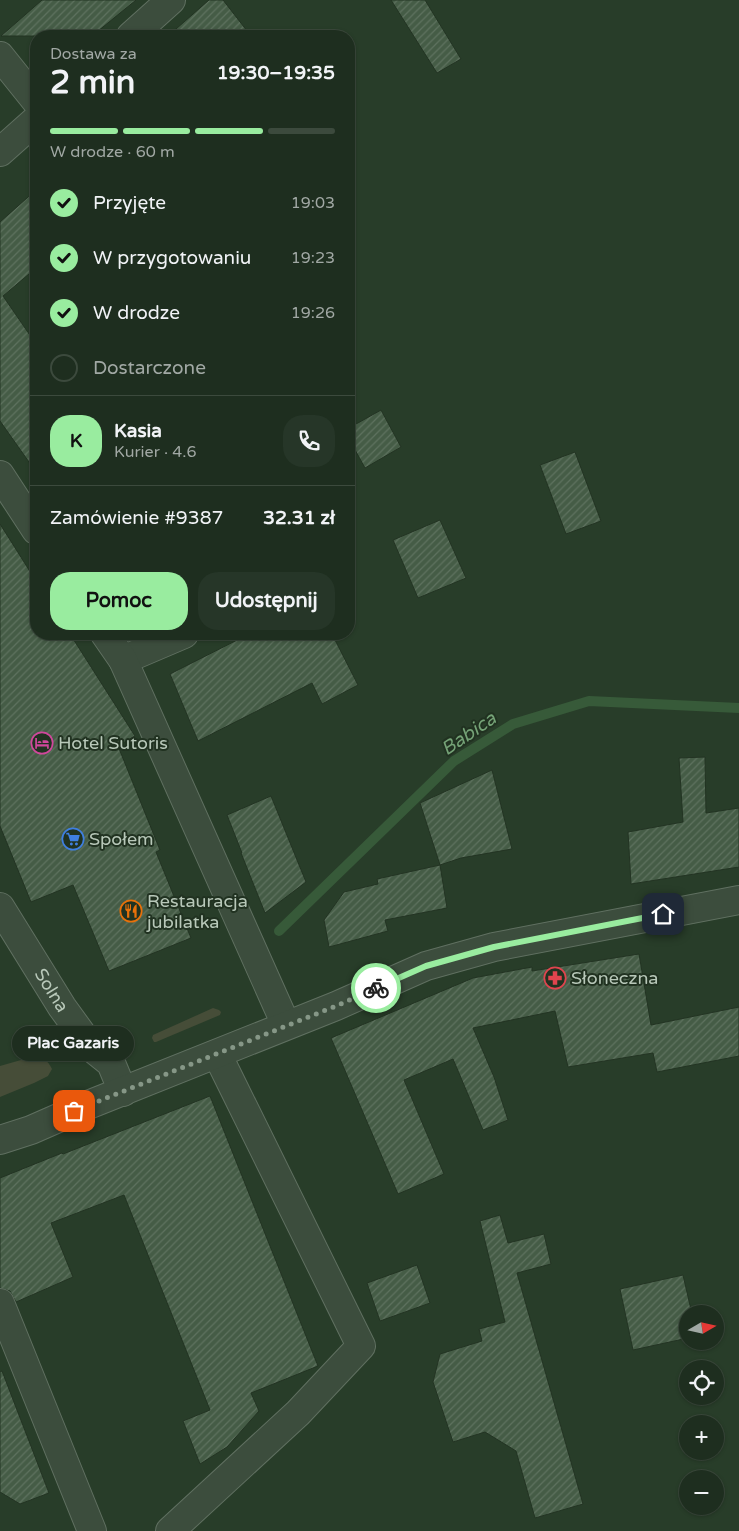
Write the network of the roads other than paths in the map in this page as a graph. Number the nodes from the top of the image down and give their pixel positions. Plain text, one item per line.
1 (171, 0) edge
2 (137, 30) edge
3 (0, 56) edge
4 (30, 94) edge
5 (30, 125) edge
6 (0, 152) edge
7 (0, 475) edge
8 (30, 521) edge
9 (110, 640) edge
10 (170, 640) edge
11 (123, 660) junction
12 (739, 900) edge
13 (0, 908) edge
14 (286, 1025) junction
15 (218, 1054) junction
16 (123, 1092) junction
17 (0, 1140) edge
18 (0, 1304) edge
19 (92, 1531) edge
20 (170, 1531) edge

1 - 2 street
3 - 4 street
5 - 6 street
7 - 8 street
9 - 11 street
10 - 11 street
11 - 14 street
12 - 14 street
13 - 16 street, Solna
14 - 15 street
15 - 16 street
15 - 20 street
16 - 17 street
18 - 19 street

